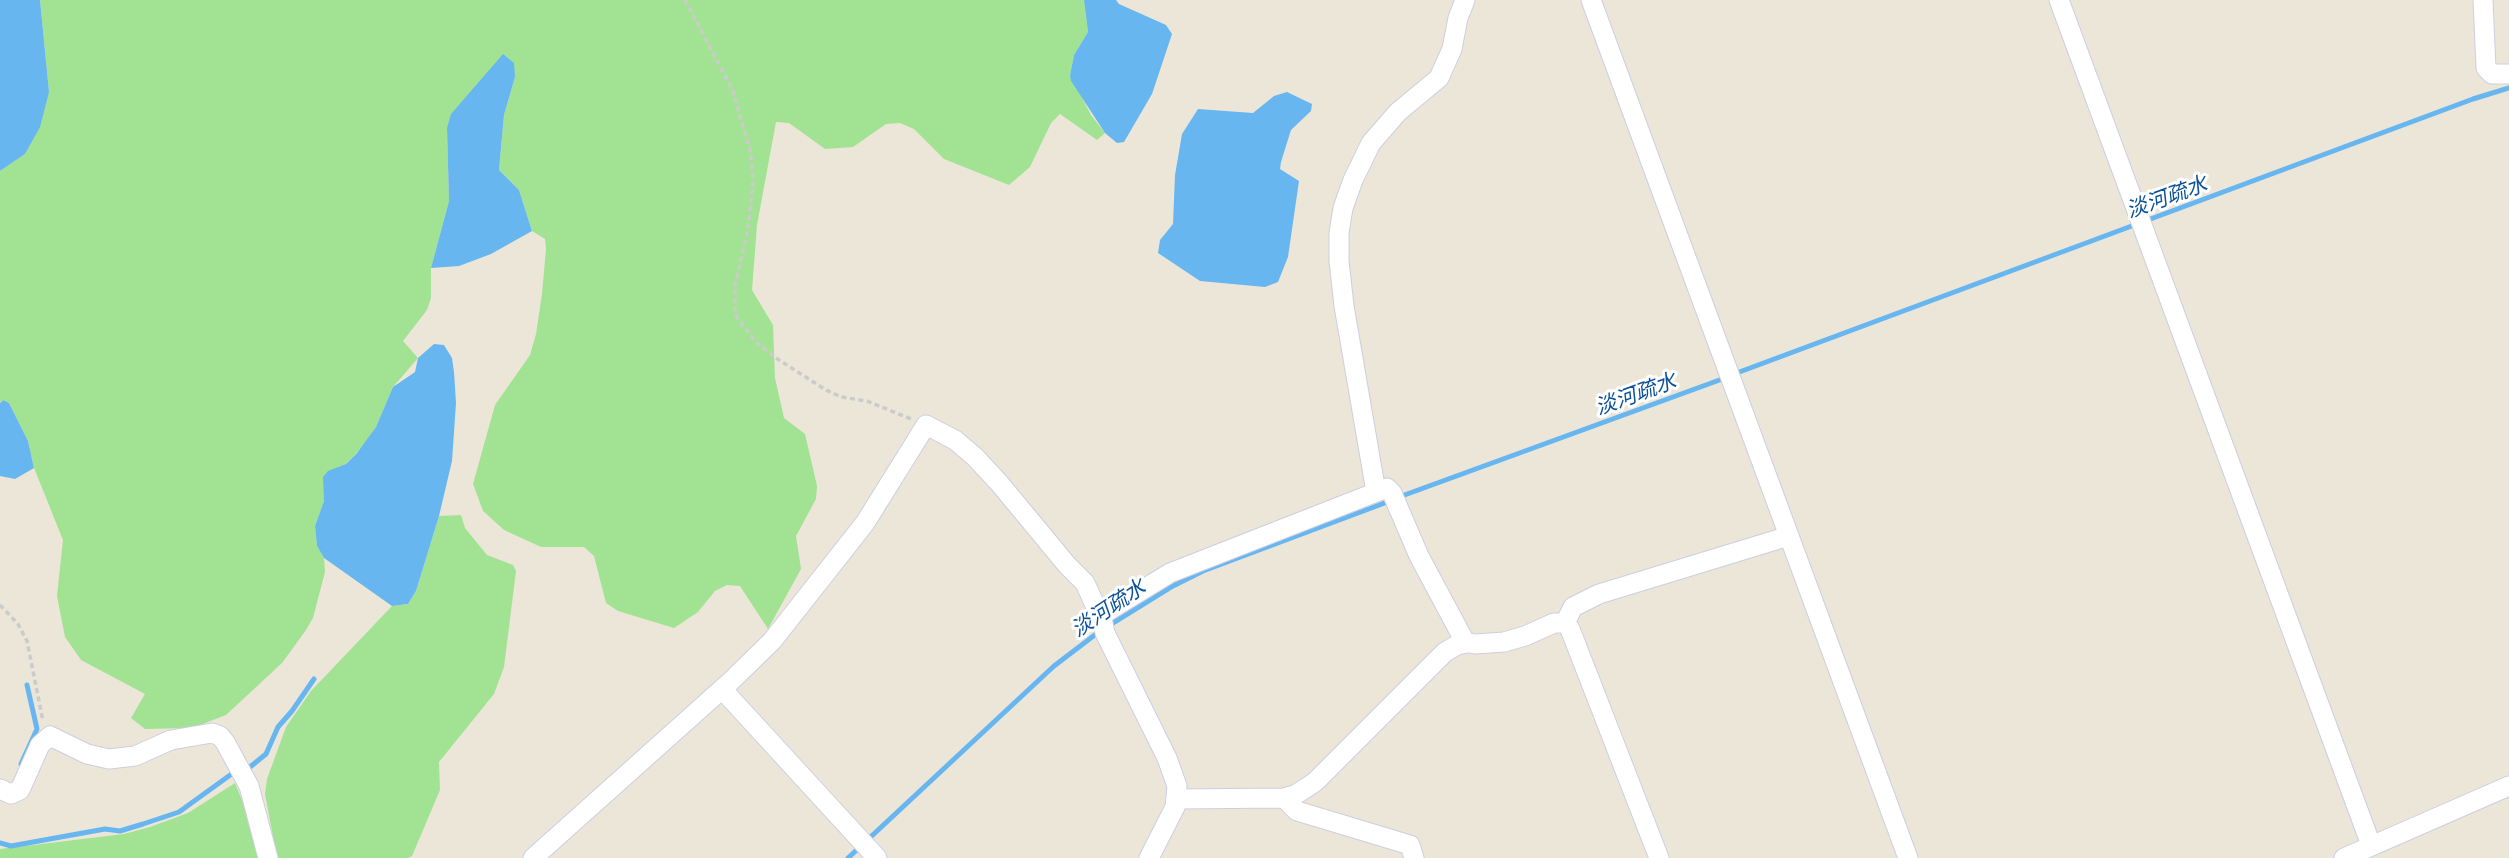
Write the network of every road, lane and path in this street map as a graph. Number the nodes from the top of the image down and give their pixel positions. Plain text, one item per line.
1 (685, 0) edge
2 (1465, 0) edge
3 (1591, 0) edge
4 (2059, 0) edge
5 (2483, 0) edge
6 (2509, 74) edge
7 (926, 425) junction
8 (1388, 497) junction
9 (1790, 536) junction
10 (0, 605) edge
11 (1564, 623) junction
12 (1103, 624) junction
13 (1468, 643) junction
14 (722, 689) junction
15 (50, 736) junction
16 (2509, 786) edge
17 (0, 789) edge
18 (1284, 798) junction
19 (1177, 799) junction
20 (2371, 845) junction
21 (868, 848) edge
22 (268, 858) edge
23 (533, 858) edge
24 (1149, 858) edge
25 (1414, 858) edge
26 (1659, 858) edge
27 (1908, 858) edge
28 (2344, 858) edge

1 - 7 path
2 - 8 street
3 - 9 street
4 - 20 street
5 - 6 street
7 - 12 street
7 - 14 street
8 - 12 street
8 - 13 street
9 - 11 street
9 - 27 street
10 - 15 path
11 - 13 street
11 - 26 street
12 - 19 street
13 - 18 street
14 - 21 street
14 - 23 street
15 - 17 street
15 - 22 street
16 - 20 street
18 - 19 street
18 - 25 street
19 - 24 street
20 - 28 street

